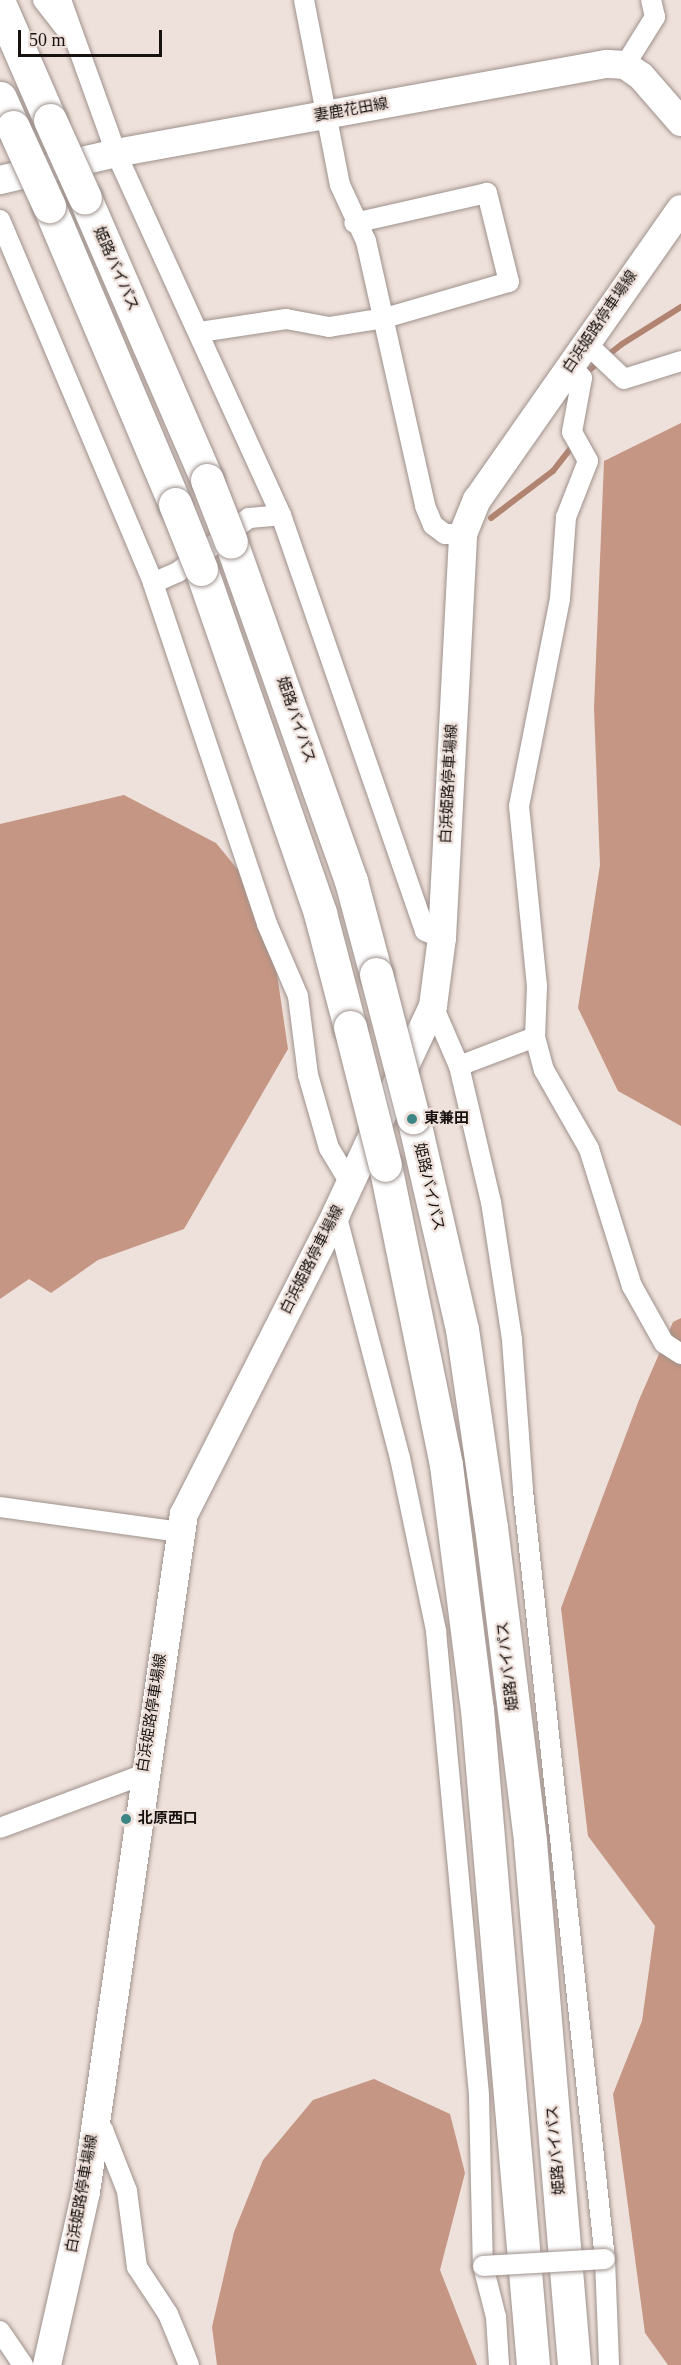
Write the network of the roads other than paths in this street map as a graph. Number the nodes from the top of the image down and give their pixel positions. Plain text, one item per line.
1 (43, 0) edge
2 (61, 0) edge
3 (304, 0) edge
4 (651, 0) edge
5 (0, 5) edge
6 (82, 48) junction
7 (625, 65) junction
8 (6, 112) edge
9 (328, 114) junction
10 (681, 122) edge
11 (116, 153) junction
12 (0, 180) edge
13 (681, 209) edge
14 (0, 219) edge
15 (354, 223) junction
16 (385, 318) junction
17 (200, 332) junction
18 (590, 357) junction
19 (681, 361) edge
20 (281, 515) junction
21 (463, 534) junction
22 (153, 584) junction
23 (442, 938) junction
24 (433, 1006) junction
25 (535, 1037) junction
26 (459, 1066) junction
27 (350, 1183) junction
28 (336, 1214) junction
29 (681, 1354) edge
30 (0, 1508) edge
31 (181, 1532) junction
32 (142, 1775) junction
33 (0, 1828) edge
34 (94, 2127) junction
35 (605, 2259) junction
36 (483, 2266) junction
37 (0, 2331) edge
38 (23, 2365) edge
39 (46, 2365) edge
40 (189, 2365) edge
41 (499, 2365) edge
42 (533, 2365) edge
43 (574, 2365) edge
44 (609, 2365) edge

1 - 6 street
2 - 6 street
3 - 9 street
4 - 7 street
5 - 43 highway, 姫路バイパス, bridge
6 - 11 street
7 - 9 main road, 妻鹿花田線
7 - 10 main road
8 - 42 highway, bridge
9 - 11 main road, 妻鹿花田線
9 - 15 street
11 - 12 main road, 妻鹿花田線
11 - 17 street
13 - 18 main road, 白浜姫路停車場線
14 - 22 street
15 - 16 street
15 - 16 street
16 - 17 street
16 - 21 street
17 - 20 street
18 - 19 street
18 - 21 main road, 白浜姫路停車場線
18 - 25 street
20 - 22 street
20 - 23 street
21 - 23 main road, 白浜姫路停車場線
22 - 27 street
23 - 24 main road, 白浜姫路停車場線
24 - 26 street
24 - 27 main road, 白浜姫路停車場線
25 - 26 street
25 - 29 street
26 - 35 street
27 - 28 main road, 白浜姫路停車場線
28 - 31 main road, 白浜姫路停車場線
28 - 36 street
30 - 31 street
31 - 32 main road, 白浜姫路停車場線
32 - 33 street
32 - 34 main road, 白浜姫路停車場線
34 - 39 main road, 白浜姫路停車場線
34 - 40 street
35 - 36 street, bridge
35 - 44 street
36 - 41 street
37 - 38 street

